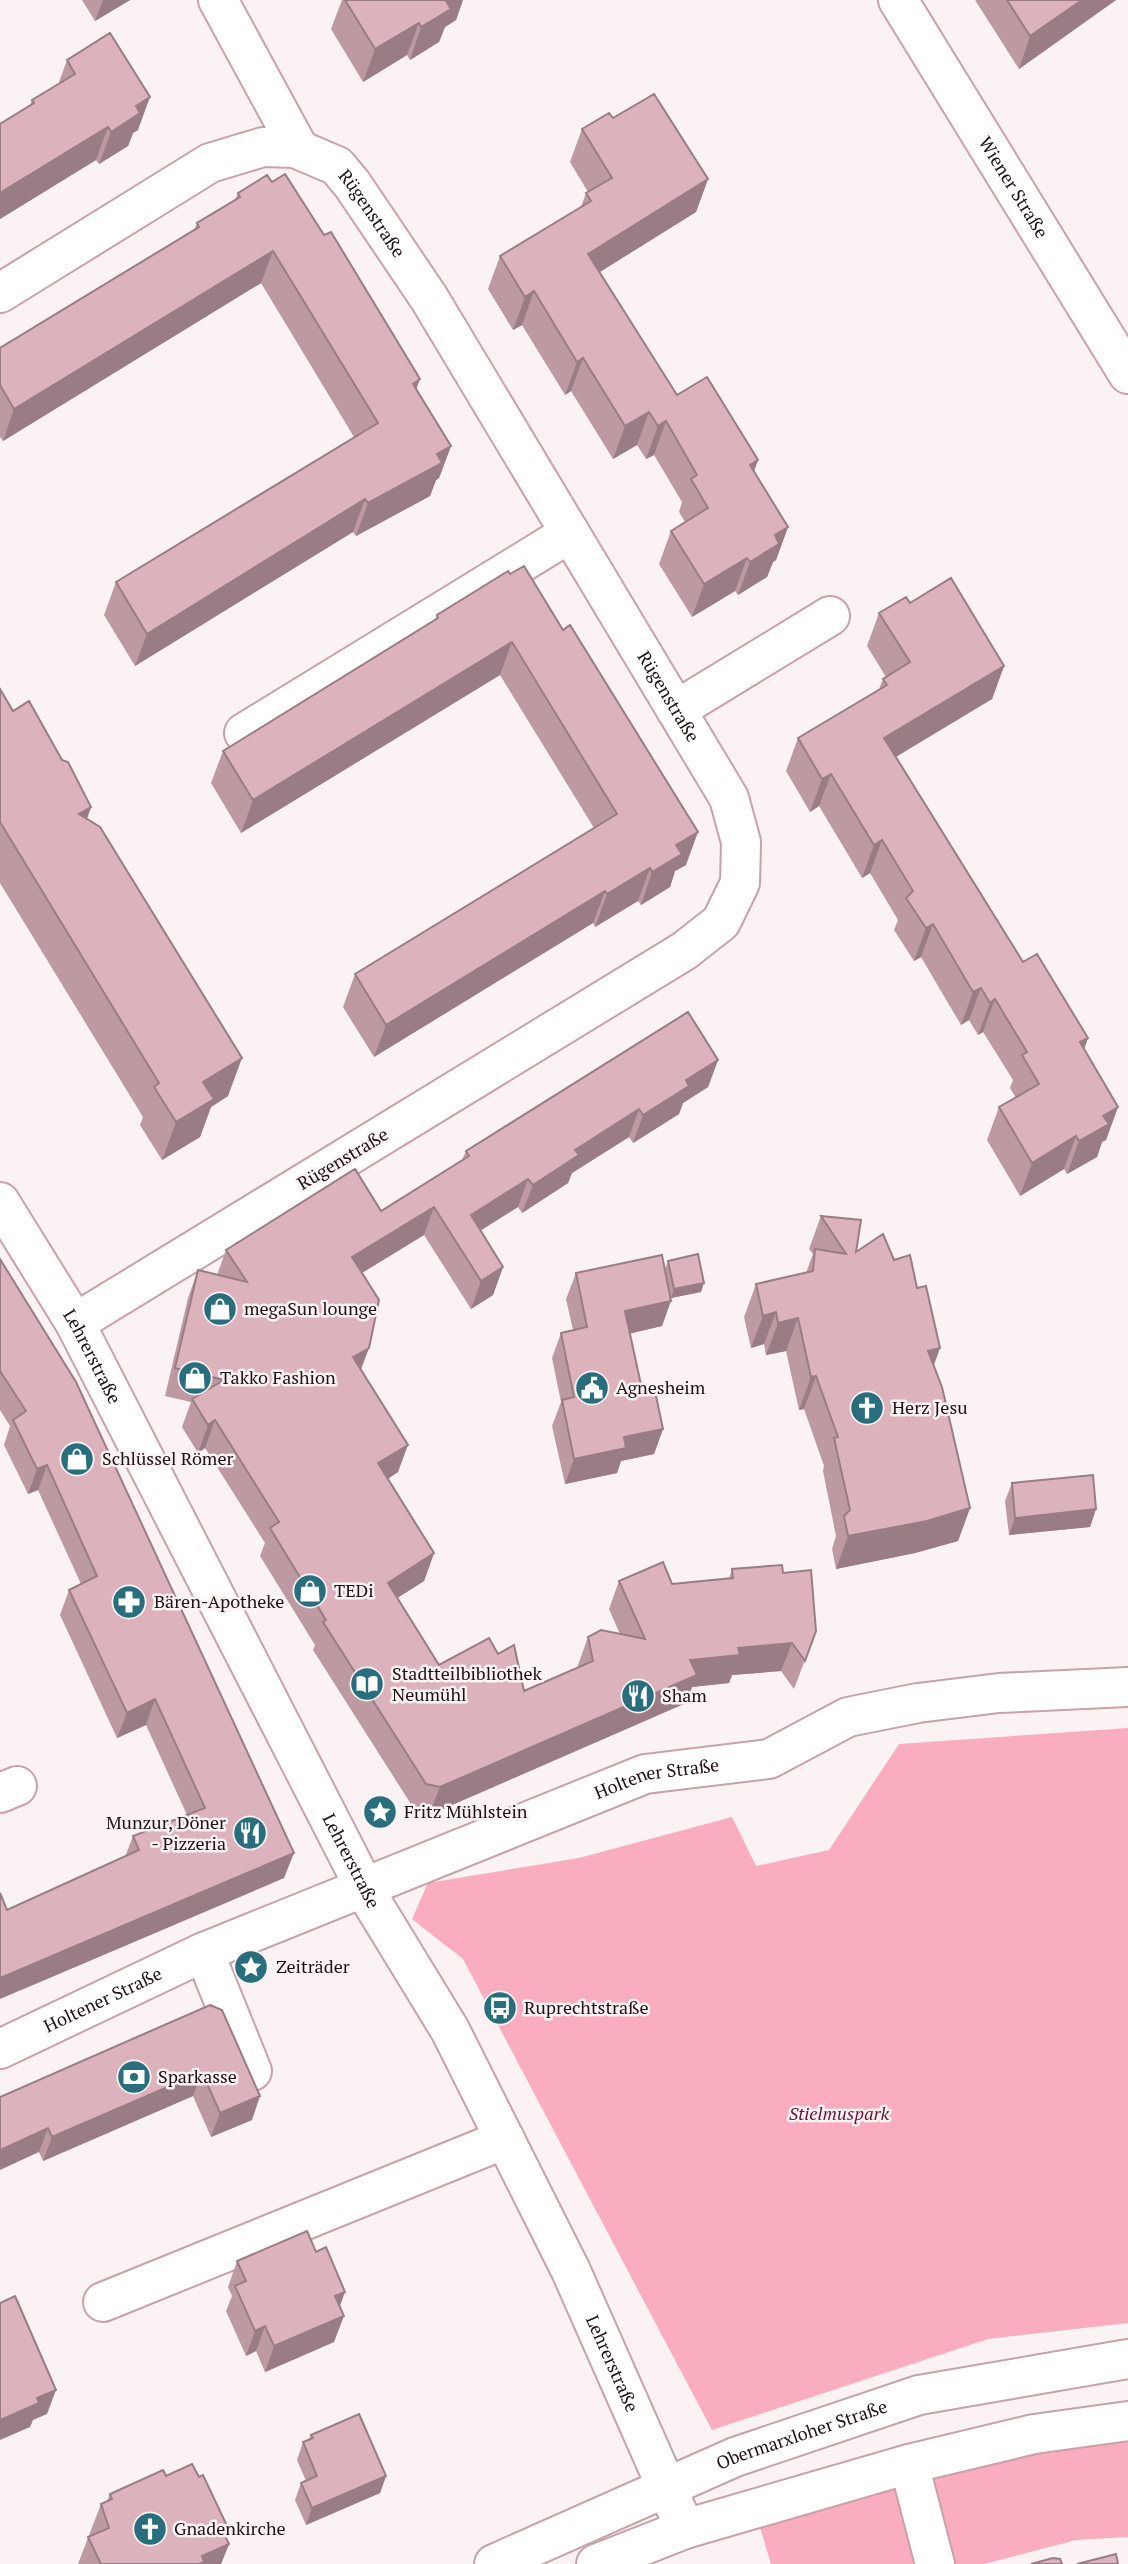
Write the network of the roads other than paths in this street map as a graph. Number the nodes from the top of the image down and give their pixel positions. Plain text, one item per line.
1 (218, 0) edge
2 (898, 0) edge
3 (299, 149) junction
4 (0, 293) edge
5 (1128, 374) edge
6 (570, 533) junction
7 (830, 616) dead end
8 (677, 710) junction
9 (244, 733) dead end
10 (0, 1202) edge
11 (75, 1323) junction
12 (1128, 1687) edge
13 (365, 1887) junction
14 (204, 1952) junction
15 (0, 2049) edge
16 (252, 2071) edge
17 (505, 2139) junction
18 (103, 2302) dead end
19 (1128, 2359) edge
20 (1128, 2421) edge
21 (909, 2464) junction
22 (668, 2487) junction
23 (685, 2529) junction
24 (494, 2564) edge
25 (596, 2564) edge
26 (935, 2564) edge

1 - 3 street
2 - 5 street, Wiener Straße
3 - 4 street, Rügenstraße
3 - 6 street, Rügenstraße
6 - 8 street, Rügenstraße
6 - 9 street
7 - 8 street
8 - 11 street, Rügenstraße
10 - 11 street, Lehrerstraße
11 - 13 street, Lehrerstraße
12 - 13 street, Holtener Straße
13 - 14 street, Holtener Straße
13 - 17 street, Lehrerstraße
14 - 15 street, Holtener Straße
14 - 16 street
17 - 18 street
17 - 22 street, Lehrerstraße
19 - 22 street, Obermarxloher Straße
20 - 21 street
21 - 23 street
21 - 26 street
22 - 23 street, Lehrerstraße
22 - 24 street, Obermarxloher Straße
23 - 25 street

